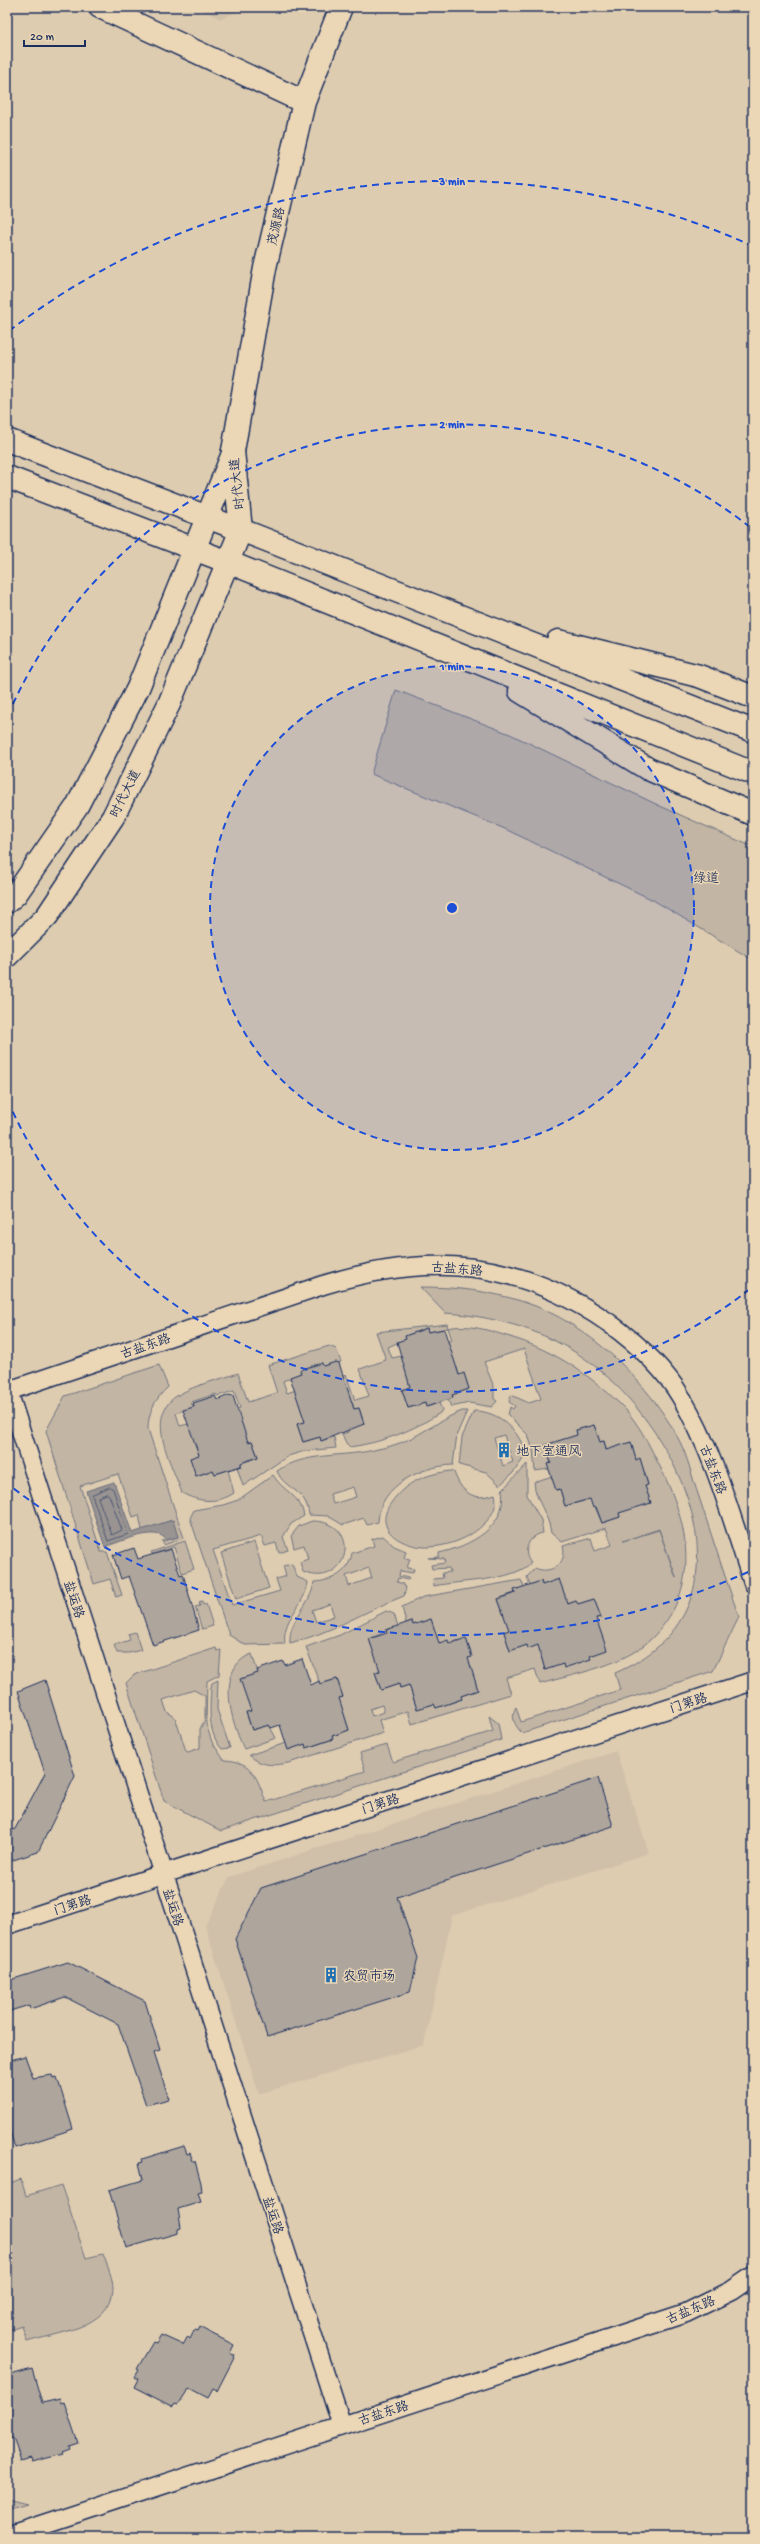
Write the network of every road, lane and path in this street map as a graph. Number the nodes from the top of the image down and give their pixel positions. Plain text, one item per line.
1 (100, 7) edge
2 (340, 7) edge
3 (304, 102) junction
4 (7, 440) edge
5 (234, 451) junction
6 (7, 477) edge
7 (208, 518) junction
8 (241, 530) junction
9 (195, 550) junction
10 (228, 562) junction
11 (476, 621) junction
12 (462, 657) junction
13 (753, 697) edge
14 (753, 731) edge
15 (753, 773) edge
16 (753, 814) edge
17 (7, 902) edge
18 (7, 956) edge
19 (7, 1389) edge
20 (753, 1583) edge
21 (753, 1681) edge
22 (164, 1874) junction
23 (7, 1925) edge
24 (753, 2276) edge
25 (342, 2426) junction
26 (7, 2536) edge

1 - 3 main road
2 - 3 main road, 茂源路
3 - 5 main road, 茂源路
4 - 7 main road
5 - 7 main road, 时代大道
5 - 8 main road, 时代大道
6 - 9 main road
7 - 8 main road
7 - 9 main road, 时代大道
8 - 10 main road, 时代大道
8 - 11 main road
9 - 10 main road
9 - 17 main road, 时代大道
10 - 12 main road
10 - 18 main road, 时代大道
11 - 13 main road
11 - 14 main road
12 - 15 main road
12 - 16 main road
19 - 20 street, 古盐东路
19 - 22 street, 盐运路
21 - 22 street, 门第路
22 - 23 street, 门第路
22 - 25 street, 盐运路
24 - 25 street, 古盐东路
25 - 26 street, 古盐东路

